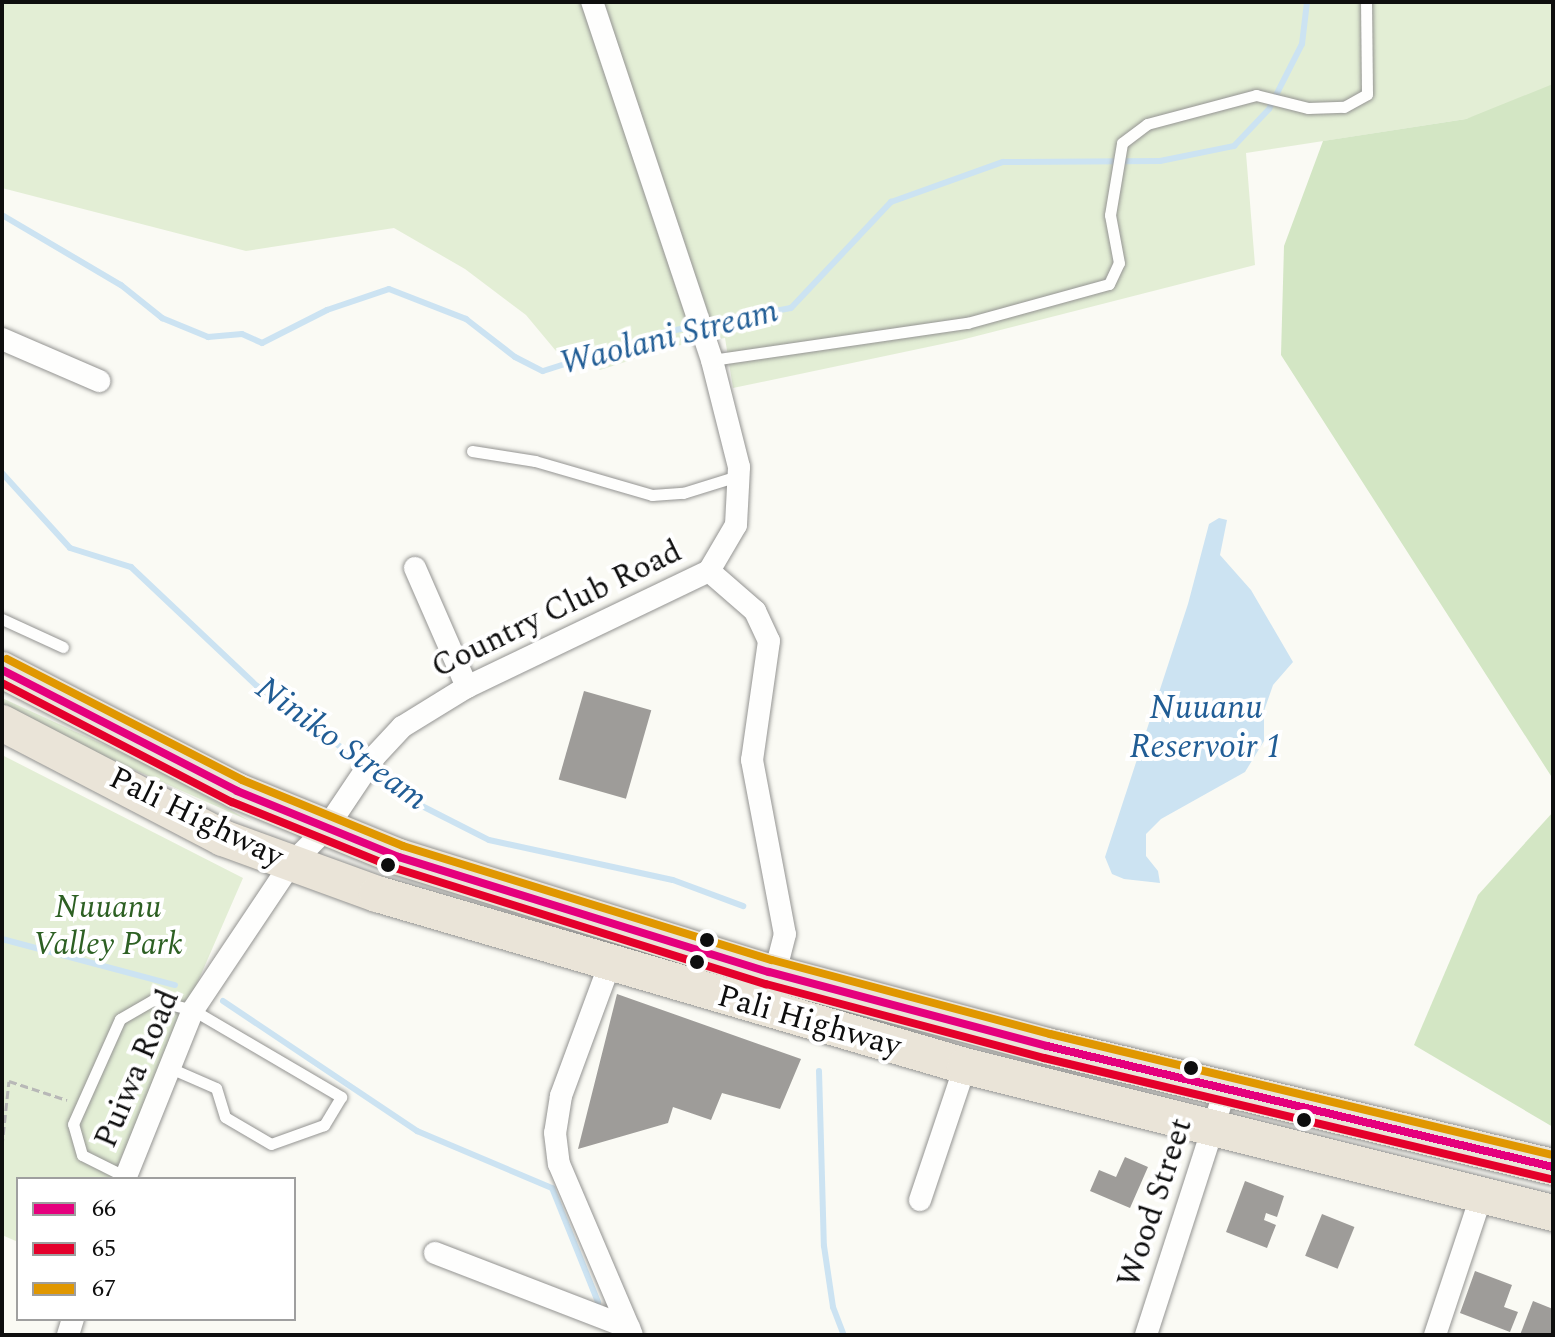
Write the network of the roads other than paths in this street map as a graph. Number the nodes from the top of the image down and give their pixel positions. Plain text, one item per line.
1 (592, 2) edge
2 (1366, 2) edge
3 (2, 339) edge
4 (710, 353) junction
5 (99, 381) dead end
6 (472, 451) dead end
7 (738, 476) junction
8 (415, 568) dead end
9 (709, 571) junction
10 (2, 619) edge
11 (63, 647) dead end
12 (2, 670) edge
13 (467, 687) junction
14 (2, 723) edge
15 (326, 829) junction
16 (290, 865) junction
17 (498, 887) junction
18 (609, 966) junction
19 (772, 973) junction
20 (193, 1010) junction
21 (965, 1066) junction
22 (170, 1068) junction
23 (1225, 1090) junction
24 (1213, 1131) junction
25 (1553, 1167) edge
26 (124, 1177) edge
27 (126, 1177) edge
28 (1481, 1197) junction
29 (920, 1200) dead end
30 (1553, 1213) edge
31 (1553, 1235) edge
32 (435, 1253) dead end
33 (631, 1332) edge
34 (1146, 1335) edge
35 (1435, 1335) edge

1 - 4 street, Country Club Road
2 - 4 lane
3 - 5 street
4 - 7 street, Country Club Road
6 - 7 lane
7 - 9 street, Country Club Road
8 - 13 street
9 - 13 street, Country Club Road
9 - 19 street
10 - 11 lane
12 - 15 highway, Pali Highway
13 - 15 street, Country Club Road
14 - 16 highway, Pali Highway
15 - 16 street, Country Club Road
15 - 17 highway, Pali Highway
16 - 18 highway, Pali Highway
16 - 20 street, Puiwa Road
17 - 18 highway
17 - 19 highway, Pali Highway
18 - 19 highway
18 - 21 highway, Pali Highway
18 - 33 street
19 - 23 highway, Pali Highway
20 - 22 street, Puiwa Road
20 - 22 lane
20 - 26 lane
21 - 24 highway, Pali Highway
21 - 29 street
22 - 27 street, Puiwa Road
23 - 24 street, Wood Street
23 - 25 highway, Pali Highway
24 - 28 highway, Pali Highway
24 - 34 street, Wood Street
28 - 30 highway, Pali Highway
28 - 31 highway
28 - 35 street
32 - 33 street

